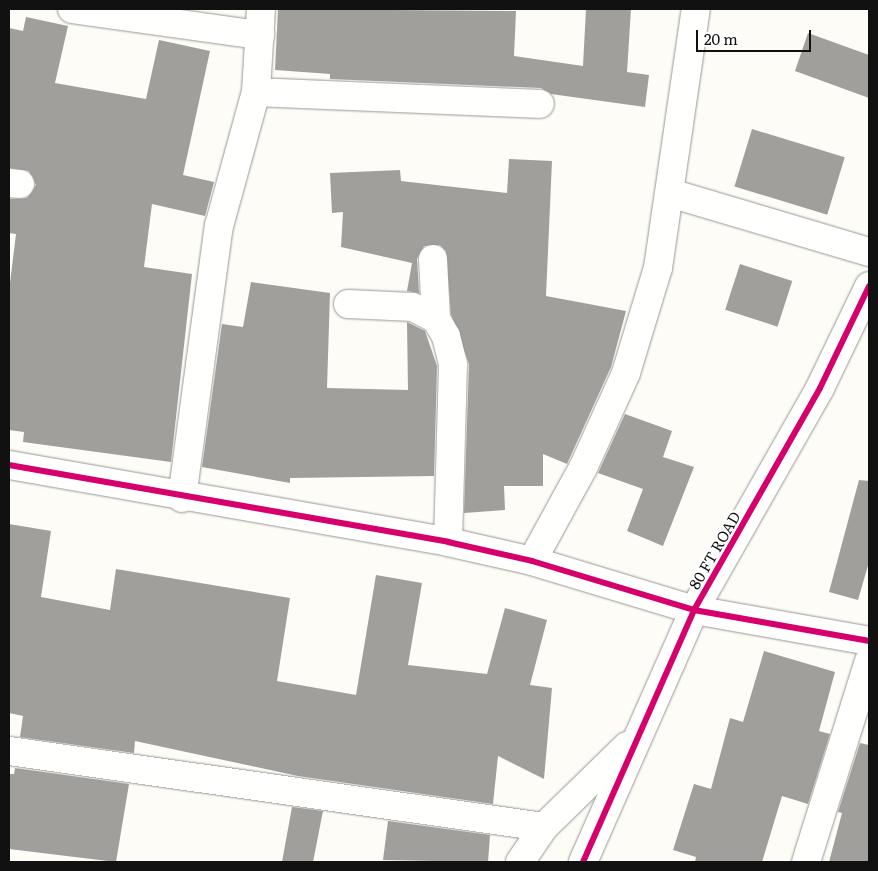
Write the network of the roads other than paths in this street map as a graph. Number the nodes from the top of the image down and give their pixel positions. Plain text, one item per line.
1 (72, 9) edge
2 (696, 9) edge
3 (261, 22) edge
4 (256, 92) junction
5 (540, 104) dead end
6 (670, 193) junction
7 (869, 252) edge
8 (433, 259) dead end
9 (869, 286) edge
10 (348, 304) dead end
11 (436, 318) junction
12 (9, 465) edge
13 (182, 498) junction
14 (448, 542) junction
15 (532, 561) junction
16 (694, 610) junction
17 (869, 641) edge
18 (869, 661) edge
19 (634, 738) junction
20 (9, 751) edge
21 (544, 827) junction
22 (520, 862) edge
23 (583, 862) edge
24 (806, 862) edge

1 - 3 street
2 - 6 street
3 - 4 street
4 - 5 street
4 - 13 street
6 - 7 street
6 - 15 street
8 - 11 street
9 - 16 street, 80 FT ROAD
10 - 11 street
11 - 14 street
12 - 13 street
13 - 14 street
14 - 15 street
15 - 16 street
16 - 17 street
16 - 19 street, 80 FT ROAD
18 - 24 street
19 - 21 street, 80 FT ROAD
19 - 23 street, 80 FT ROAD
20 - 21 street
21 - 22 street, 80 FT ROAD

